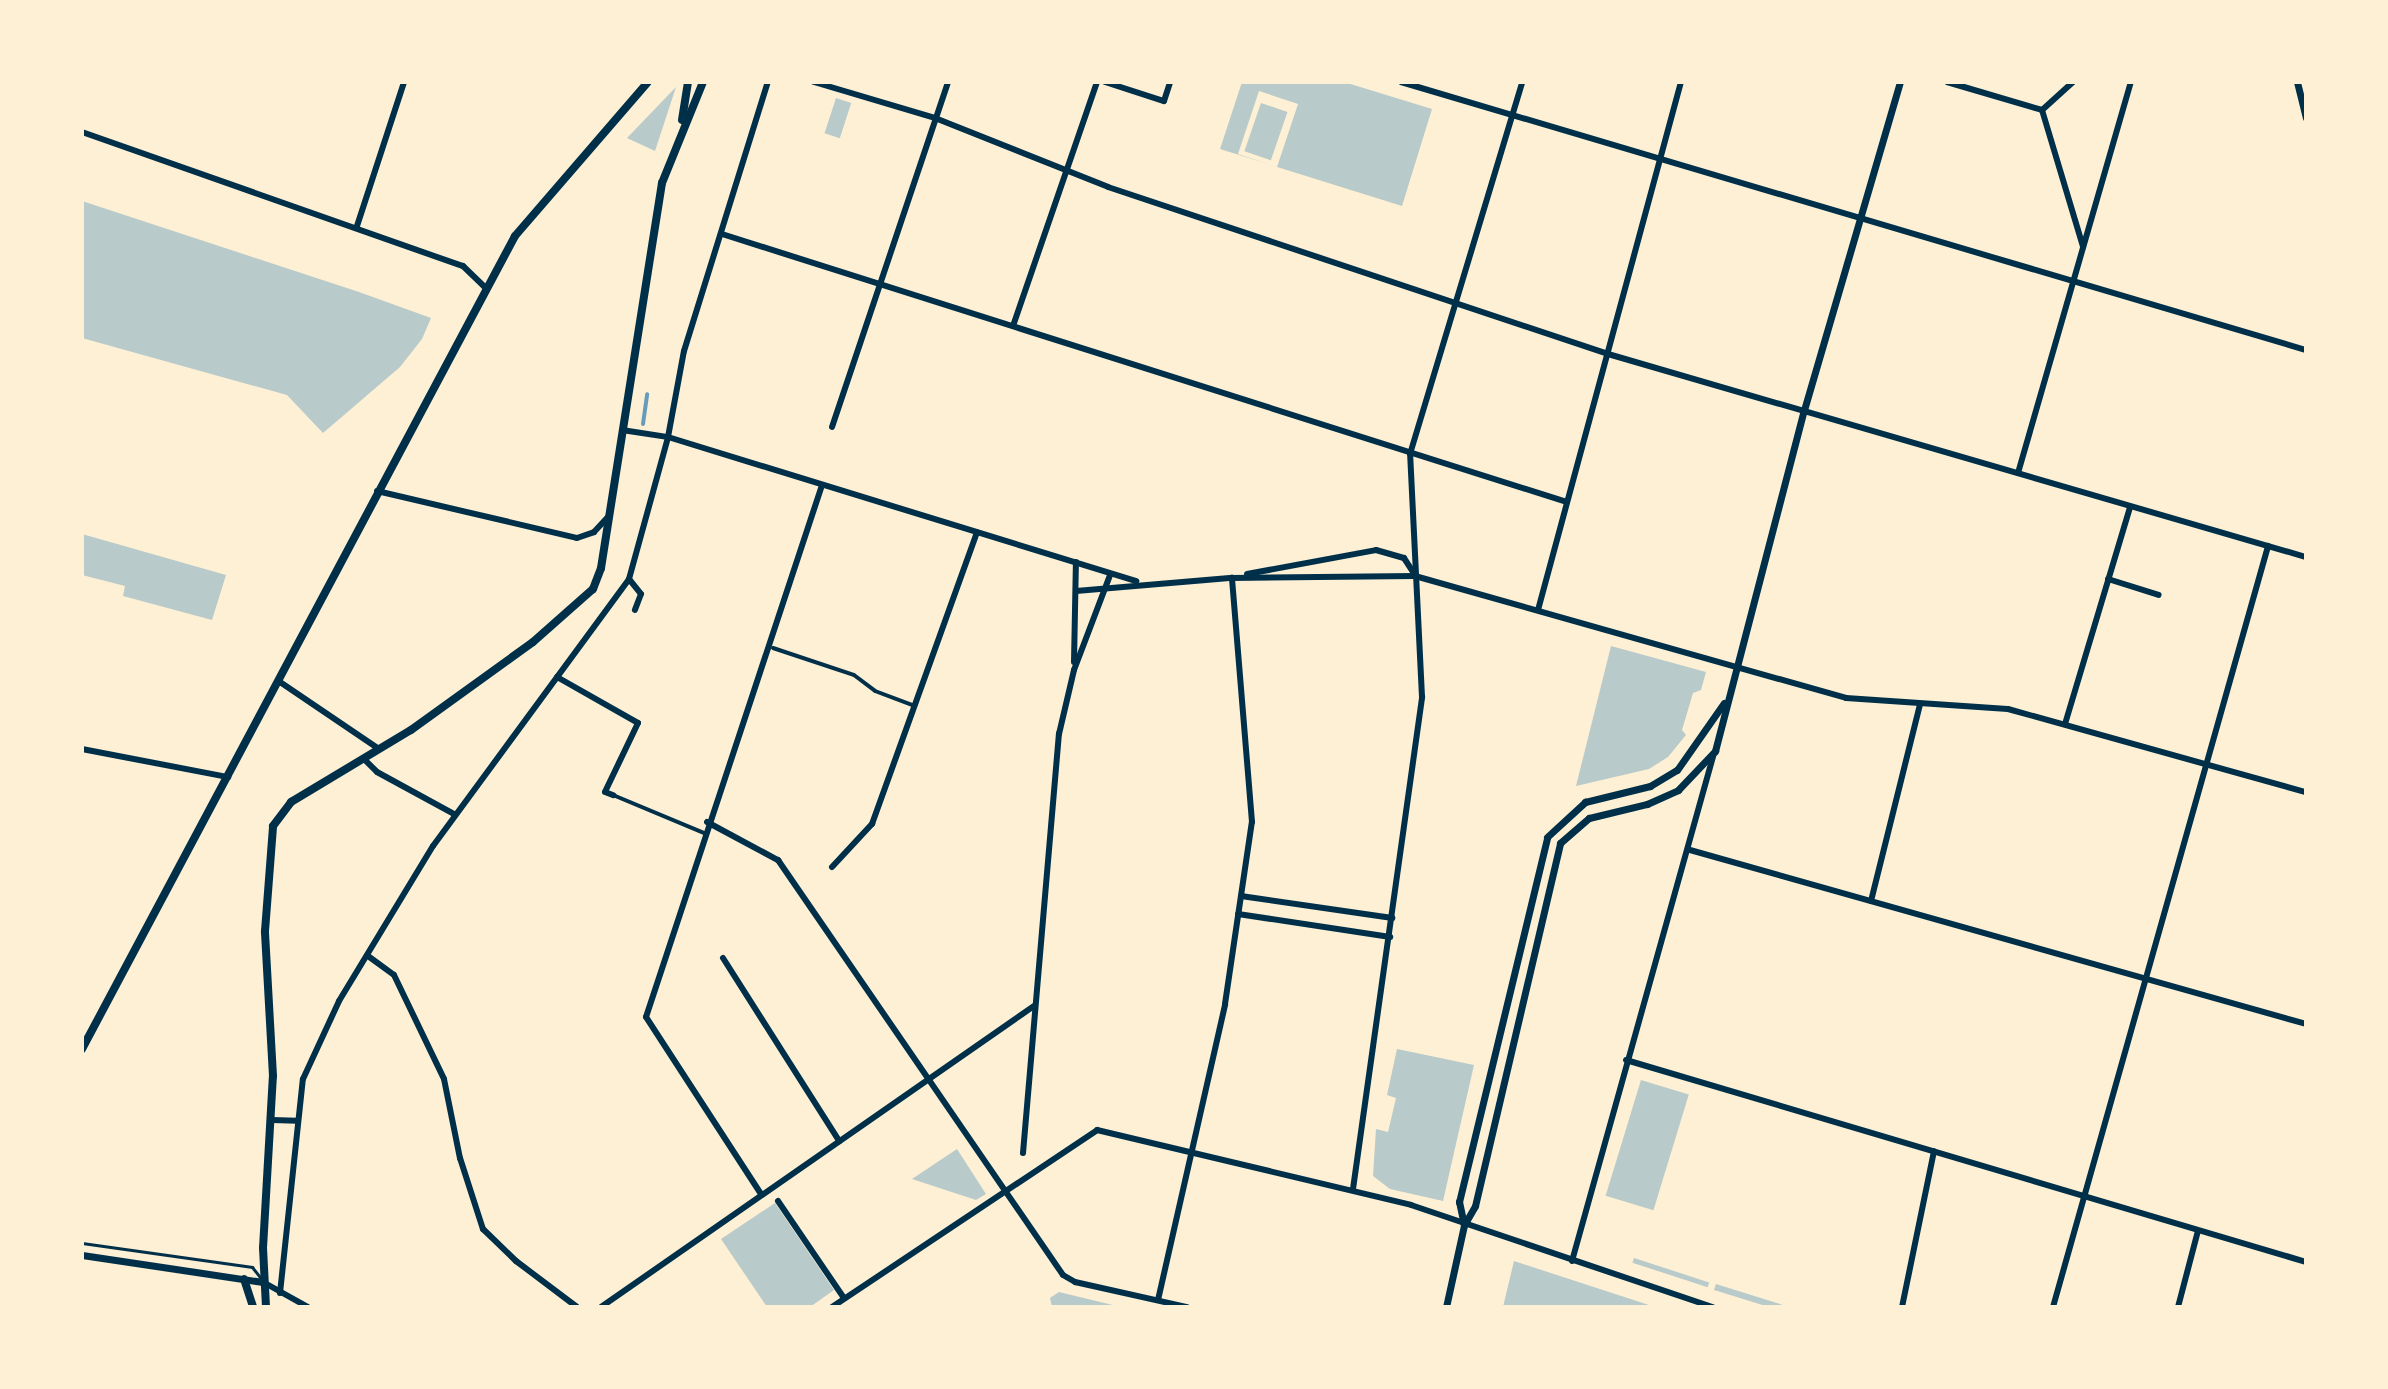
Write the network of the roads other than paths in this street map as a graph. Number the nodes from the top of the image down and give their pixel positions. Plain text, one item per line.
1 (404, 82) edge
2 (648, 82) edge
3 (688, 82) edge
4 (703, 82) edge
5 (768, 82) edge
6 (814, 82) edge
7 (948, 82) edge
8 (1097, 82) edge
9 (1105, 82) edge
10 (1170, 82) edge
11 (1401, 82) edge
12 (1522, 82) edge
13 (1681, 82) edge
14 (1900, 82) edge
15 (1947, 82) edge
16 (2073, 82) edge
17 (2131, 82) edge
18 (2297, 82) edge
19 (2042, 110) junction
20 (1516, 117) junction
21 (935, 118) junction
22 (2306, 118) edge
23 (82, 132) edge
24 (680, 133) junction
25 (1660, 158) junction
26 (1067, 171) junction
27 (1860, 218) junction
28 (357, 226) junction
29 (722, 234) junction
30 (2083, 248) junction
31 (2073, 280) junction
32 (882, 284) junction
33 (486, 288) junction
34 (1457, 302) junction
35 (1013, 326) junction
36 (2306, 350) edge
37 (1608, 354) junction
38 (1804, 410) junction
39 (832, 427) dead end
40 (622, 430) junction
41 (668, 437) junction
42 (1410, 454) junction
43 (2018, 473) junction
44 (822, 485) junction
45 (377, 491) junction
46 (1567, 502) junction
47 (2130, 507) junction
48 (608, 517) junction
49 (977, 532) junction
50 (2268, 546) junction
51 (2306, 557) edge
52 (1076, 562) junction
53 (1110, 575) junction
54 (1415, 576) junction
55 (1232, 578) junction
56 (629, 579) junction
57 (2108, 579) junction
58 (1142, 583) junction
59 (1105, 589) junction
60 (1076, 591) junction
61 (2159, 595) dead end
62 (635, 610) dead end
63 (1538, 610) junction
64 (773, 648) dead end
65 (1735, 667) junction
66 (1074, 670) junction
67 (557, 677) junction
68 (280, 682) junction
69 (1728, 698) junction
70 (1920, 704) junction
71 (915, 706) junction
72 (2065, 724) junction
73 (82, 749) edge
74 (381, 750) junction
75 (1715, 751) junction
76 (364, 759) junction
77 (2204, 765) junction
78 (228, 777) junction
79 (2306, 792) edge
80 (613, 795) joint
81 (454, 814) junction
82 (707, 822) junction
83 (704, 833) junction
84 (1690, 850) junction
85 (832, 867) dead end
86 (1241, 896) junction
87 (1871, 901) junction
88 (1238, 914) junction
89 (1392, 918) junction
90 (1390, 937) junction
91 (368, 956) junction
92 (723, 958) dead end
93 (2146, 979) junction
94 (1035, 1005) junction
95 (2306, 1024) edge
96 (82, 1049) edge
97 (1626, 1060) junction
98 (931, 1080) junction
99 (272, 1120) junction
100 (297, 1121) junction
101 (839, 1141) junction
102 (1191, 1151) junction
103 (1934, 1151) junction
104 (1023, 1153) dead end
105 (1353, 1189) junction
106 (1005, 1192) junction
107 (761, 1194) junction
108 (2081, 1196) junction
109 (778, 1201) dead end
110 (1464, 1225) junction
111 (2198, 1231) junction
112 (82, 1243) edge
113 (82, 1255) edge
114 (1572, 1261) junction
115 (2306, 1262) edge
116 (244, 1279) junction
117 (263, 1282) junction
118 (280, 1293) junction
119 (1147, 1298) junction
120 (1158, 1300) junction
121 (842, 1302) edge
122 (253, 1307) edge
123 (266, 1307) edge
124 (308, 1307) edge
125 (577, 1307) edge
126 (601, 1307) edge
127 (832, 1307) edge
128 (1145, 1307) edge
129 (1187, 1307) edge
130 (1446, 1307) edge
131 (1713, 1307) edge
132 (1902, 1307) edge
133 (2053, 1307) edge
134 (2178, 1307) edge

1 - 28 street
2 - 33 main road
3 - 24 main road
4 - 24 main road
5 - 29 street
6 - 21 street
7 - 21 street
8 - 26 street
9 - 10 street
11 - 20 street
12 - 20 street
13 - 25 street
14 - 27 street
15 - 19 street
16 - 19 street
17 - 30 street
18 - 22 street
19 - 30 street
20 - 25 street
20 - 34 street
21 - 26 street
21 - 32 street
23 - 28 street
24 - 40 main road
25 - 27 street
25 - 37 street
26 - 34 street
26 - 35 street
27 - 31 street
27 - 38 street
28 - 33 street
29 - 32 street
29 - 41 street
30 - 31 street
31 - 36 street
31 - 43 street
32 - 35 street
32 - 39 street
33 - 45 main road
34 - 37 street
34 - 42 street
35 - 42 street
37 - 38 street
37 - 46 street
38 - 43 street
38 - 65 street
40 - 41 street
40 - 48 main road
41 - 44 street
41 - 56 street
42 - 46 street
42 - 54 street
43 - 47 street
44 - 49 street
44 - 82 street
45 - 48 street
45 - 68 main road
46 - 63 street
47 - 50 street
47 - 57 street
48 - 74 main road
49 - 52 street
49 - 71 street
50 - 51 street
50 - 77 street
52 - 53 street
52 - 60 street
53 - 58 street
53 - 59 street
54 - 55 street
54 - 55 street
54 - 63 street
54 - 89 street
55 - 58 street
55 - 86 street
56 - 62 street
56 - 67 street
57 - 61 street
57 - 72 street
58 - 59 street
59 - 60 street
59 - 66 street
60 - 66 street
63 - 65 street
64 - 71 street
65 - 69 street
65 - 70 street
66 - 94 street
67 - 80 street
67 - 81 street
68 - 74 street
68 - 78 main road
69 - 75 street
69 - 110 street
70 - 72 street
70 - 87 street
71 - 85 street
72 - 77 street
73 - 78 street
74 - 76 main road
75 - 84 street
75 - 110 street
76 - 81 street
76 - 99 main road
77 - 79 street
77 - 93 street
78 - 96 main road
80 - 83 street
81 - 91 street
82 - 83 street
82 - 98 street
83 - 107 street
84 - 87 street
84 - 97 street
86 - 88 street
86 - 89 street
87 - 93 street
88 - 90 street
88 - 102 street
89 - 90 street
90 - 105 street
91 - 100 street
91 - 125 street
92 - 101 street
93 - 95 street
93 - 108 street
94 - 98 street
94 - 104 street
97 - 103 street
97 - 114 street
98 - 101 street
98 - 106 street
99 - 100 street
99 - 117 main road
100 - 118 street
101 - 107 street
102 - 105 street
102 - 106 street
102 - 120 street
103 - 108 street
103 - 132 street
105 - 110 street
106 - 119 street
106 - 121 street
107 - 126 street
108 - 111 street
108 - 133 street
109 - 121 street
110 - 114 street
110 - 130 street
111 - 115 street
111 - 134 street
112 - 117 lane
113 - 116 street
114 - 131 street
116 - 117 street
116 - 122 main road
117 - 118 street
117 - 123 main road
118 - 124 street
119 - 120 street
119 - 128 street
120 - 129 street
121 - 127 street

